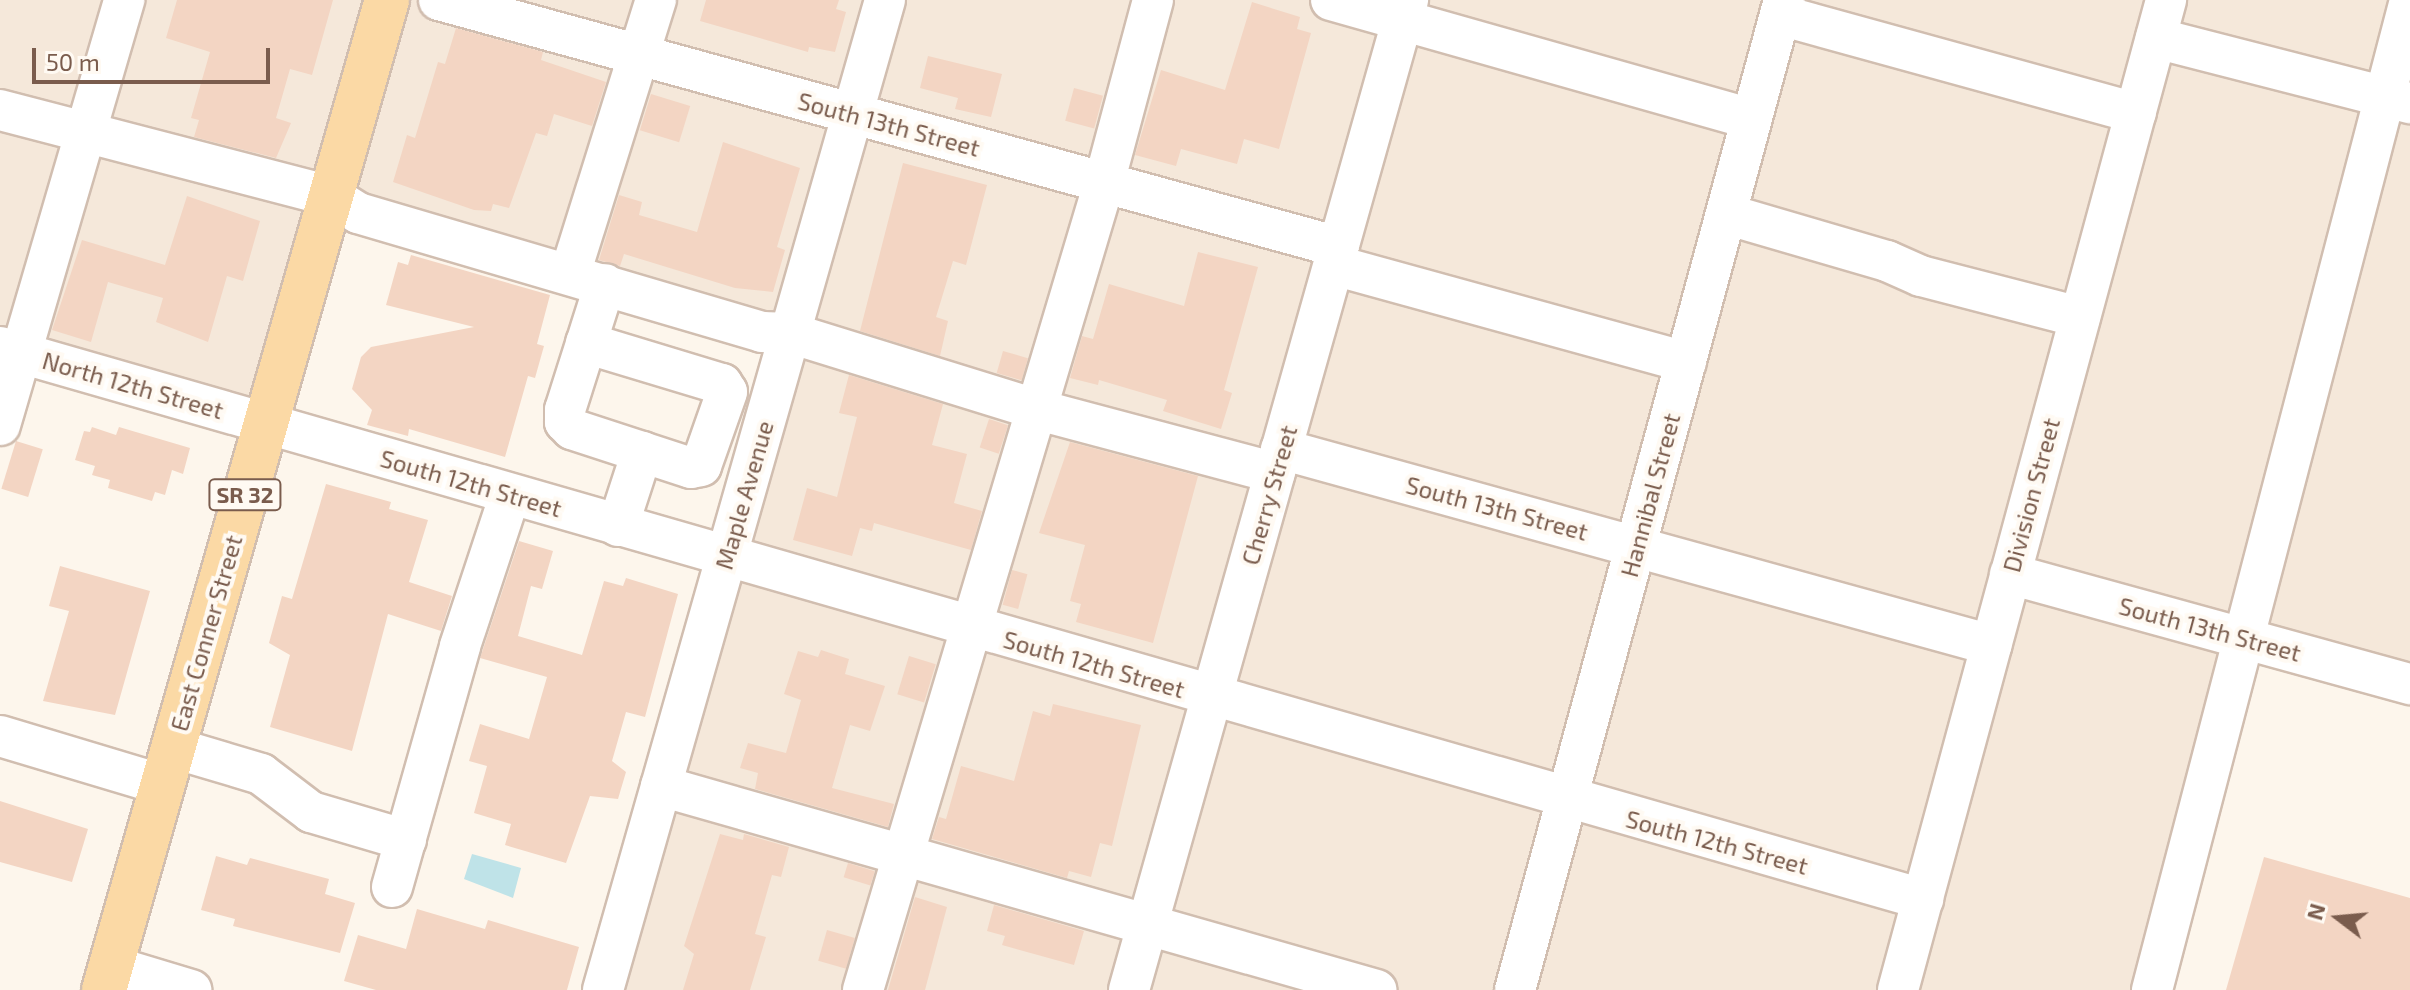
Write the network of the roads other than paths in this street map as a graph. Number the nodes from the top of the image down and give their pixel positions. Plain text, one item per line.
1 (124, 0) edge
2 (387, 0) edge
3 (439, 0) edge
4 (656, 0) edge
5 (885, 0) edge
6 (1153, 0) edge
7 (1331, 0) edge
8 (2166, 0) edge
9 (2410, 0) edge
10 (1782, 8) edge
11 (1405, 11) edge
12 (2156, 38) junction
13 (639, 56) junction
14 (2398, 99) edge
15 (0, 110) edge
16 (2136, 113) junction
17 (852, 115) junction
18 (1752, 119) junction
19 (87, 132) junction
20 (1104, 183) junction
21 (331, 196) junction
22 (1726, 214) junction
23 (1336, 256) junction
24 (587, 279) junction
25 (2080, 317) junction
26 (790, 333) junction
27 (586, 343) junction
28 (10, 350) edge
29 (1686, 362) junction
30 (1035, 409) junction
31 (266, 423) junction
32 (0, 425) edge
33 (642, 452) junction
34 (1278, 461) junction
35 (510, 495) junction
36 (618, 526) junction
37 (1636, 545) junction
38 (726, 558) junction
39 (2010, 574) junction
40 (969, 628) junction
41 (2243, 638) junction
42 (1991, 645) junction
43 (2410, 684) edge
44 (1211, 698) junction
45 (0, 736) edge
46 (168, 767) junction
47 (661, 786) junction
48 (1567, 800) junction
49 (406, 840) junction
50 (904, 856) junction
51 (392, 887) dead end
52 (1923, 899) junction
53 (1147, 928) junction
54 (108, 978) edge
55 (191, 990) edge
56 (603, 990) edge
57 (863, 990) edge
58 (1129, 990) edge
59 (1376, 990) edge
60 (1515, 990) edge
61 (1898, 990) edge
62 (2152, 990) edge

1 - 19 street
2 - 21 main road, East Conner Street / SR 32
3 - 13 street, South 13th Street
4 - 13 street
5 - 17 street, Maple Avenue
6 - 20 street
7 - 11 street
8 - 12 street, Division Street
9 - 14 street
10 - 16 street
10 - 18 street, Hannibal Street
11 - 18 street
11 - 23 street, Cherry Street
12 - 14 street
12 - 16 street, Division Street
13 - 17 street, South 13th Street
13 - 24 street
14 - 41 street
15 - 19 street, South 13th Street
16 - 25 street, Division Street
17 - 20 street, South 13th Street
17 - 26 street, Maple Avenue
18 - 22 street, Hannibal Street
19 - 21 street, South 13th Street
19 - 28 street
20 - 23 street, South 13th Street
20 - 30 street
21 - 24 street, South 13th Street
21 - 31 main road, East Conner Street / SR 32
22 - 25 street
22 - 29 street, Hannibal Street
23 - 29 street, South 13th Street
23 - 34 street, Cherry Street
24 - 26 street, South 13th Street
24 - 27 street
25 - 39 street, Division Street
26 - 30 street, South 13th Street
26 - 38 street, Maple Avenue
27 - 33 street
27 - 33 street
28 - 31 street, North 12th Street
28 - 32 street
29 - 37 street, Hannibal Street
30 - 34 street, South 13th Street
30 - 40 street
31 - 35 street, South 12th Street
31 - 46 main road, East Conner Street / SR 32
33 - 36 street
34 - 37 street, South 13th Street
34 - 44 street, Cherry Street
35 - 36 street, South 12th Street
35 - 49 street
36 - 38 street, South 12th Street
37 - 42 street, South 13th Street
37 - 48 street, Hannibal Street
38 - 40 street, South 12th Street
38 - 47 street, Maple Avenue
39 - 41 street, South 13th Street
39 - 42 street, Division Street
40 - 44 street, South 12th Street
40 - 50 street
41 - 43 street, South 13th Street
41 - 62 street
42 - 52 street, Division Street
44 - 48 street, South 12th Street
44 - 53 street, Cherry Street
45 - 46 street
46 - 49 street
46 - 54 main road, East Conner Street / SR 32
47 - 50 street
47 - 56 street, Maple Avenue
48 - 52 street, South 12th Street
48 - 60 street, Hannibal Street
49 - 51 street
50 - 53 street
50 - 57 street
52 - 61 street, Division Street
53 - 58 street, Cherry Street
53 - 59 street
54 - 55 street

